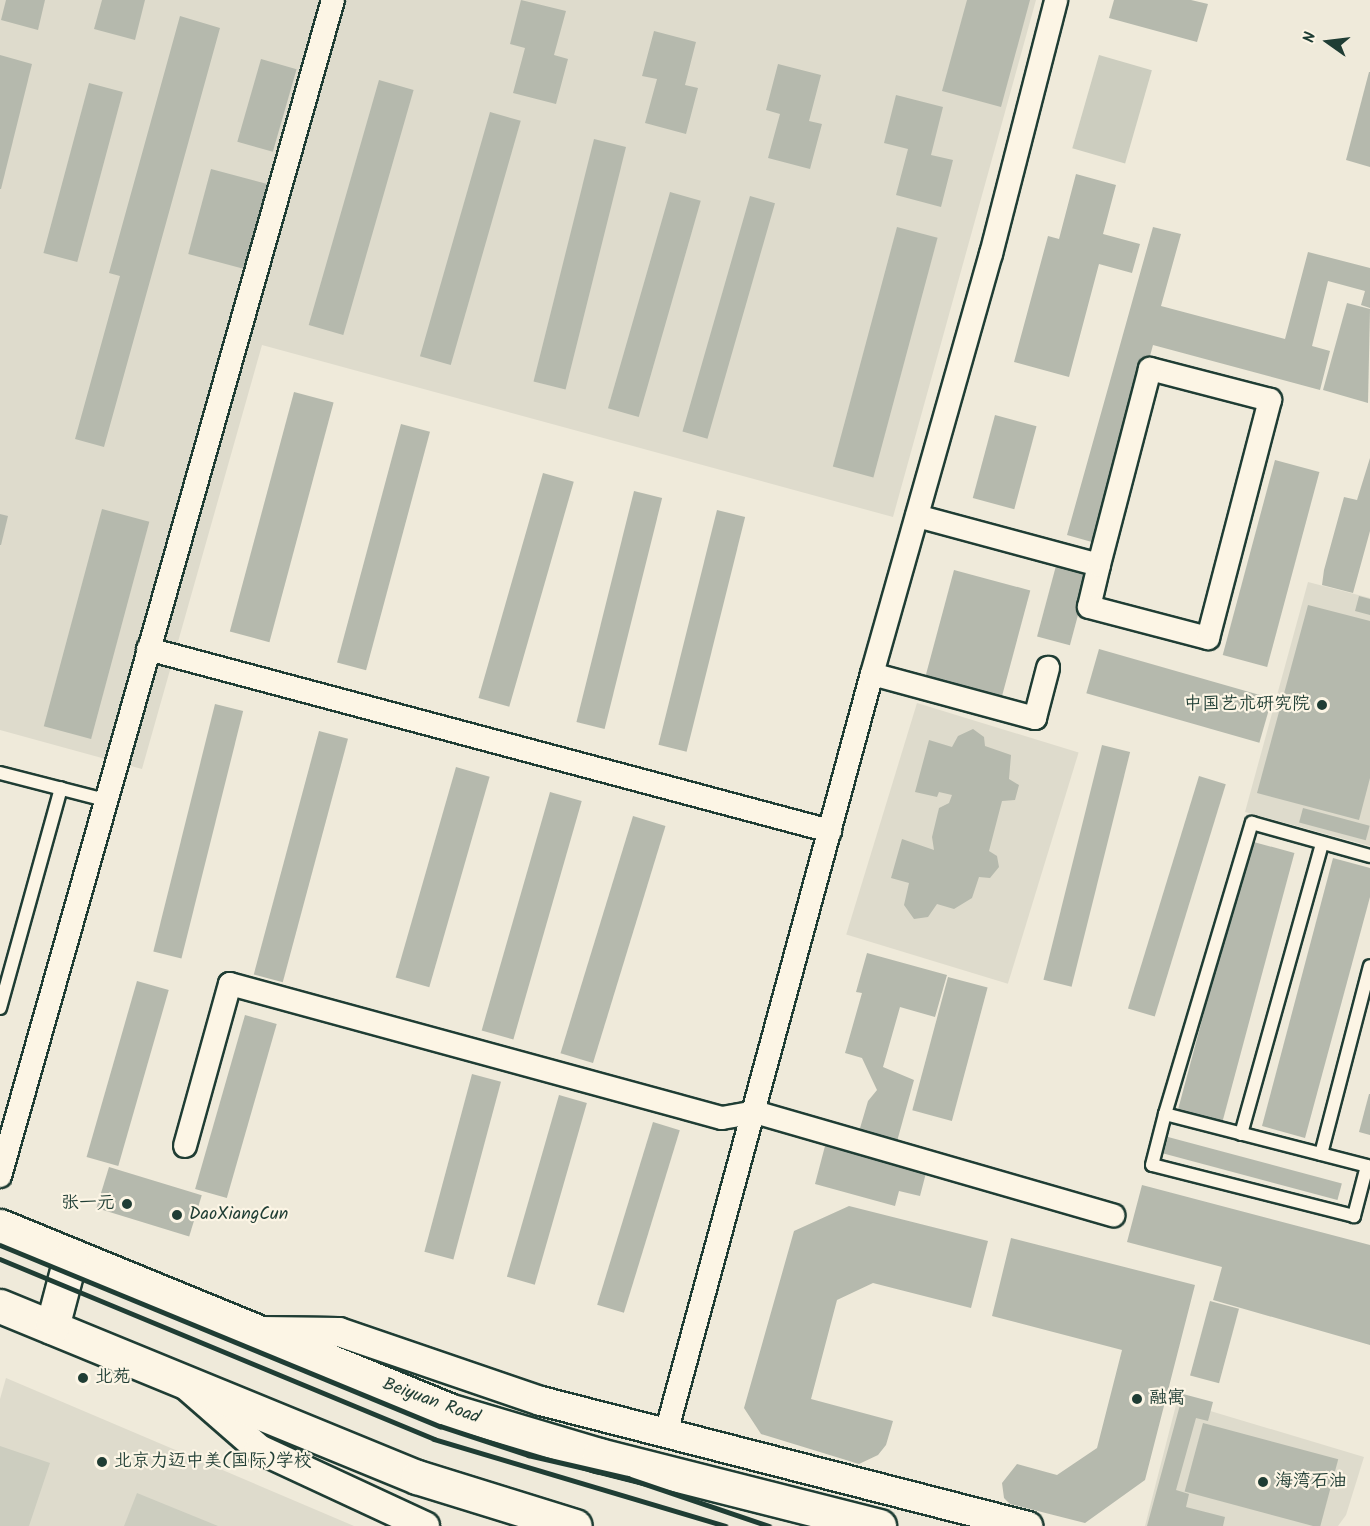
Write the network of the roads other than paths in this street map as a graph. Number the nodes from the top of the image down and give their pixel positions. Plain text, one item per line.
1 (333, 0) edge
2 (1056, 0) edge
3 (917, 516) junction
4 (1099, 565) junction
5 (148, 649) junction
6 (1048, 668) dead end
7 (872, 674) junction
8 (0, 773) edge
9 (61, 788) junction
10 (105, 800) junction
11 (830, 831) junction
12 (1322, 843) junction
13 (1370, 856) edge
14 (1370, 966) edge
15 (0, 1008) edge
16 (755, 1112) junction
17 (1165, 1114) junction
18 (1241, 1134) junction
19 (185, 1146) dead end
20 (1321, 1154) junction
21 (0, 1176) edge
22 (1365, 1196) edge
23 (1113, 1215) dead end
24 (0, 1226) edge
25 (70, 1255) junction
26 (0, 1306) edge
27 (52, 1328) junction
28 (253, 1330) junction
29 (184, 1383) junction
30 (666, 1433) junction
31 (424, 1526) edge
32 (574, 1526) edge
33 (879, 1526) edge
34 (1028, 1526) edge

1 - 5 street
2 - 3 street
3 - 4 street
3 - 7 street
4 - 4 street
5 - 10 street
5 - 11 street
6 - 7 street
7 - 11 street
8 - 9 lane
9 - 10 lane
9 - 15 lane
10 - 21 street
11 - 16 street
12 - 13 lane
12 - 17 lane
12 - 18 lane
14 - 20 lane
16 - 19 street
16 - 23 street
16 - 30 street
17 - 18 lane
17 - 22 lane
18 - 20 lane
20 - 22 lane
24 - 25 main road, Beiyuan Road
25 - 27 main road
25 - 28 main road, Beiyuan Road
26 - 27 main road
27 - 29 main road
28 - 30 street
28 - 33 main road, Beiyuan Road
29 - 31 street
29 - 32 main road
30 - 34 street

